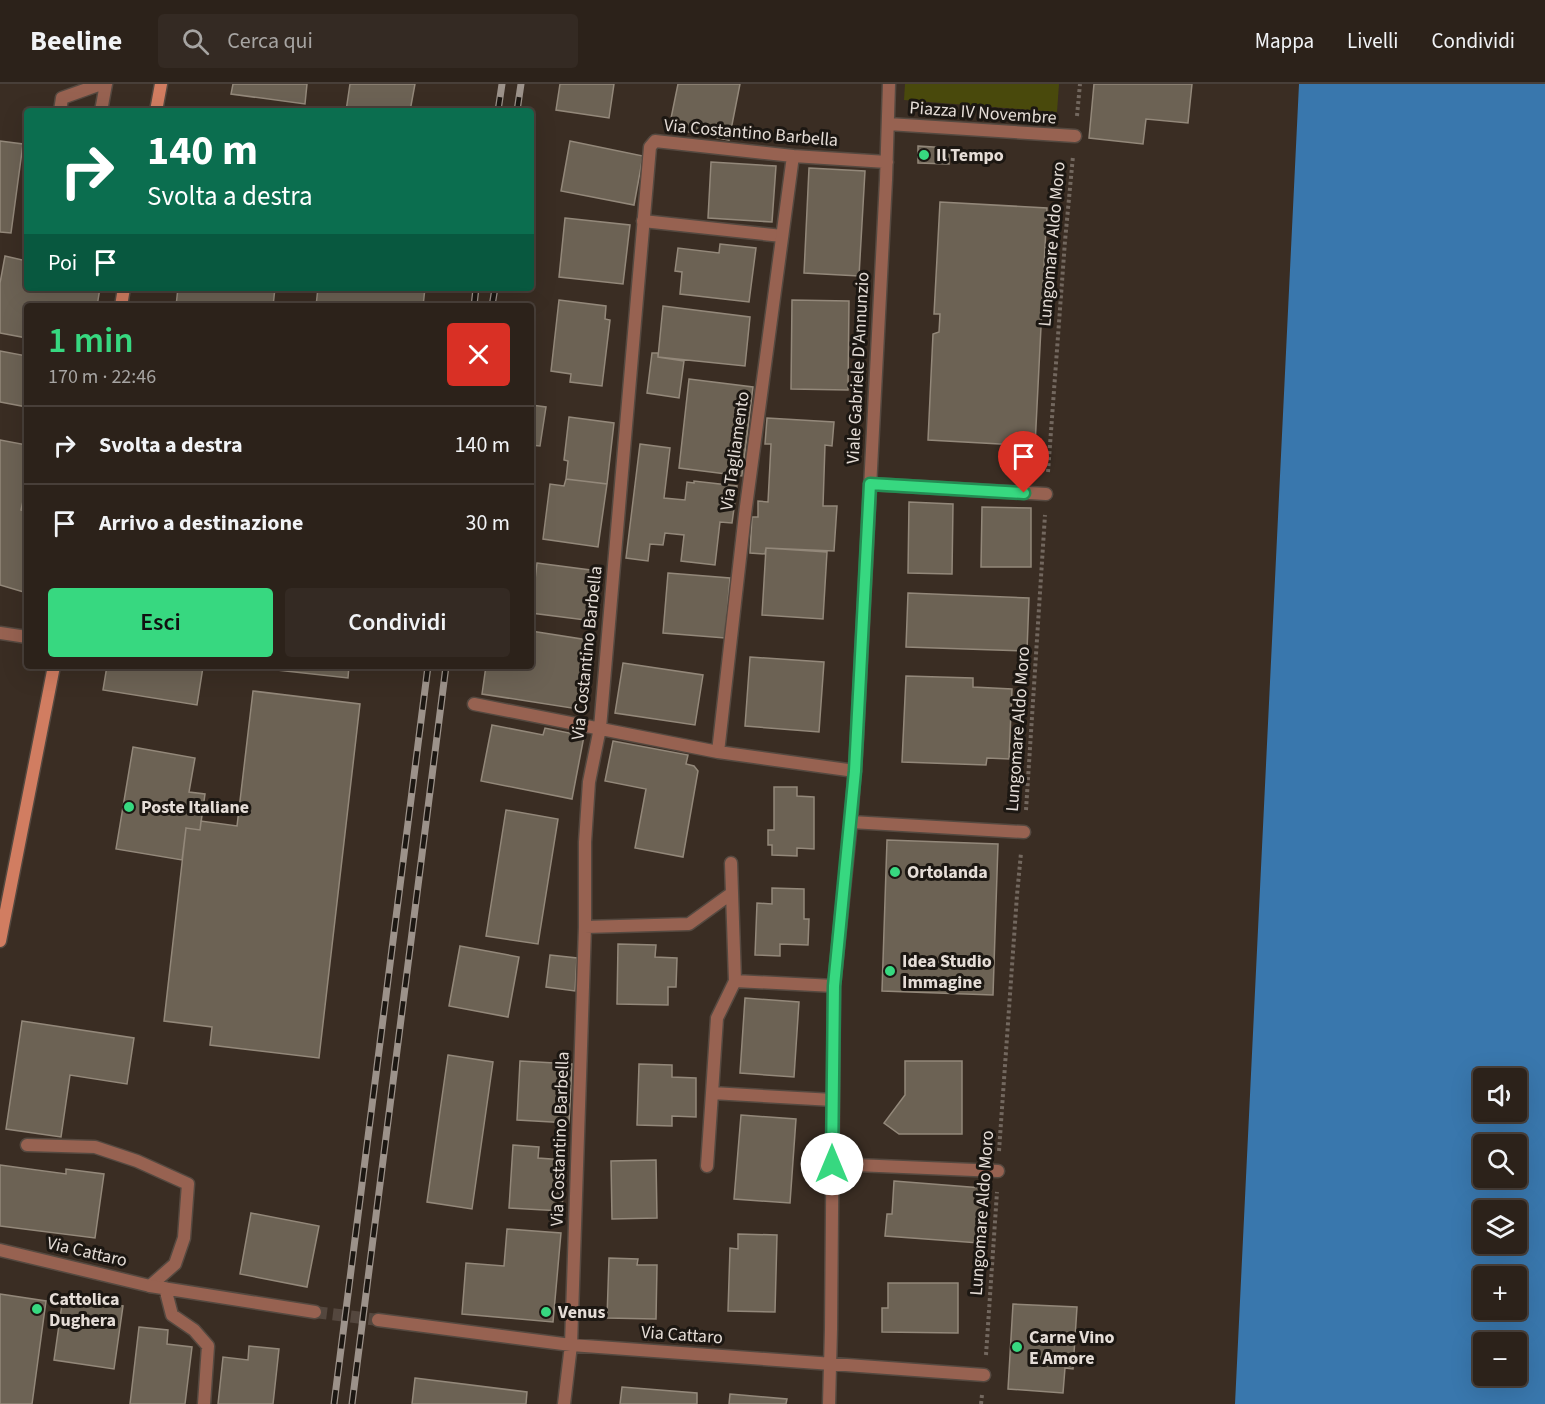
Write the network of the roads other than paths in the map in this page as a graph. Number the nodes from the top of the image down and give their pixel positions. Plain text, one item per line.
1 (100, 84) edge
2 (106, 84) edge
3 (161, 84) edge
4 (889, 84) edge
5 (60, 108) edge
6 (102, 108) edge
7 (157, 108) edge
8 (888, 124) junction
9 (1075, 136) road end
10 (792, 156) junction
11 (887, 162) junction
12 (643, 221) junction
13 (782, 236) junction
14 (870, 484) junction
15 (1046, 494) road end
16 (0, 633) edge
17 (24, 637) edge
18 (53, 669) edge
19 (474, 704) dead end
20 (600, 728) junction
21 (718, 752) junction
22 (855, 771) junction
23 (851, 822) junction
24 (1024, 832) road end
25 (731, 863) dead end
26 (732, 893) junction
27 (585, 927) junction
28 (0, 941) edge
29 (735, 981) junction
30 (834, 986) junction
31 (712, 1093) junction
32 (833, 1100) junction
33 (27, 1145) dead end
34 (832, 1164) junction
35 (707, 1166) dead end
36 (998, 1171) road end
37 (0, 1250) edge
38 (150, 1286) junction
39 (165, 1288) junction
40 (315, 1312) tunnel mouth
41 (378, 1320) tunnel mouth
42 (571, 1345) junction
43 (830, 1364) junction
44 (984, 1375) road end
45 (204, 1404) edge
46 (564, 1404) edge
47 (829, 1404) edge

1 - 5 street
2 - 6 street
3 - 7 main road
4 - 8 street, Viale Gabriele D'Annunzio
8 - 9 street, Piazza IV Novembre
8 - 11 street, Viale Gabriele D'Annunzio
10 - 11 street, Via Costantino Barbella
10 - 12 street, Via Costantino Barbella
10 - 13 street, Via Tagliamento
11 - 14 street, Viale Gabriele D'Annunzio
12 - 13 street
12 - 20 street, Via Costantino Barbella
13 - 21 street, Via Tagliamento
14 - 15 street
14 - 22 street, Viale Gabriele D'Annunzio
16 - 17 street
18 - 28 main road
19 - 20 street
20 - 21 street
20 - 27 street, Via Costantino Barbella
21 - 22 street
22 - 23 street, Viale Gabriele D'Annunzio
23 - 24 street
23 - 30 street, Viale Gabriele D'Annunzio
25 - 26 street
26 - 27 street
26 - 29 street
27 - 42 street, Via Costantino Barbella
29 - 30 street
29 - 31 street
30 - 32 street, Viale Gabriele D'Annunzio
31 - 32 street
31 - 35 street
32 - 34 street, Viale Gabriele D'Annunzio
33 - 38 street
34 - 36 street
34 - 43 street, Viale Gabriele D'Annunzio
37 - 38 street, Via Cattaro
38 - 39 street, Via Cattaro
39 - 40 street, Via Cattaro
39 - 45 street
41 - 42 street, Via Cattaro
42 - 43 street, Via Cattaro
42 - 46 street, Via Costantino Barbella
43 - 44 street, Via Cattaro
43 - 47 street, Viale Gabriele D'Annunzio

